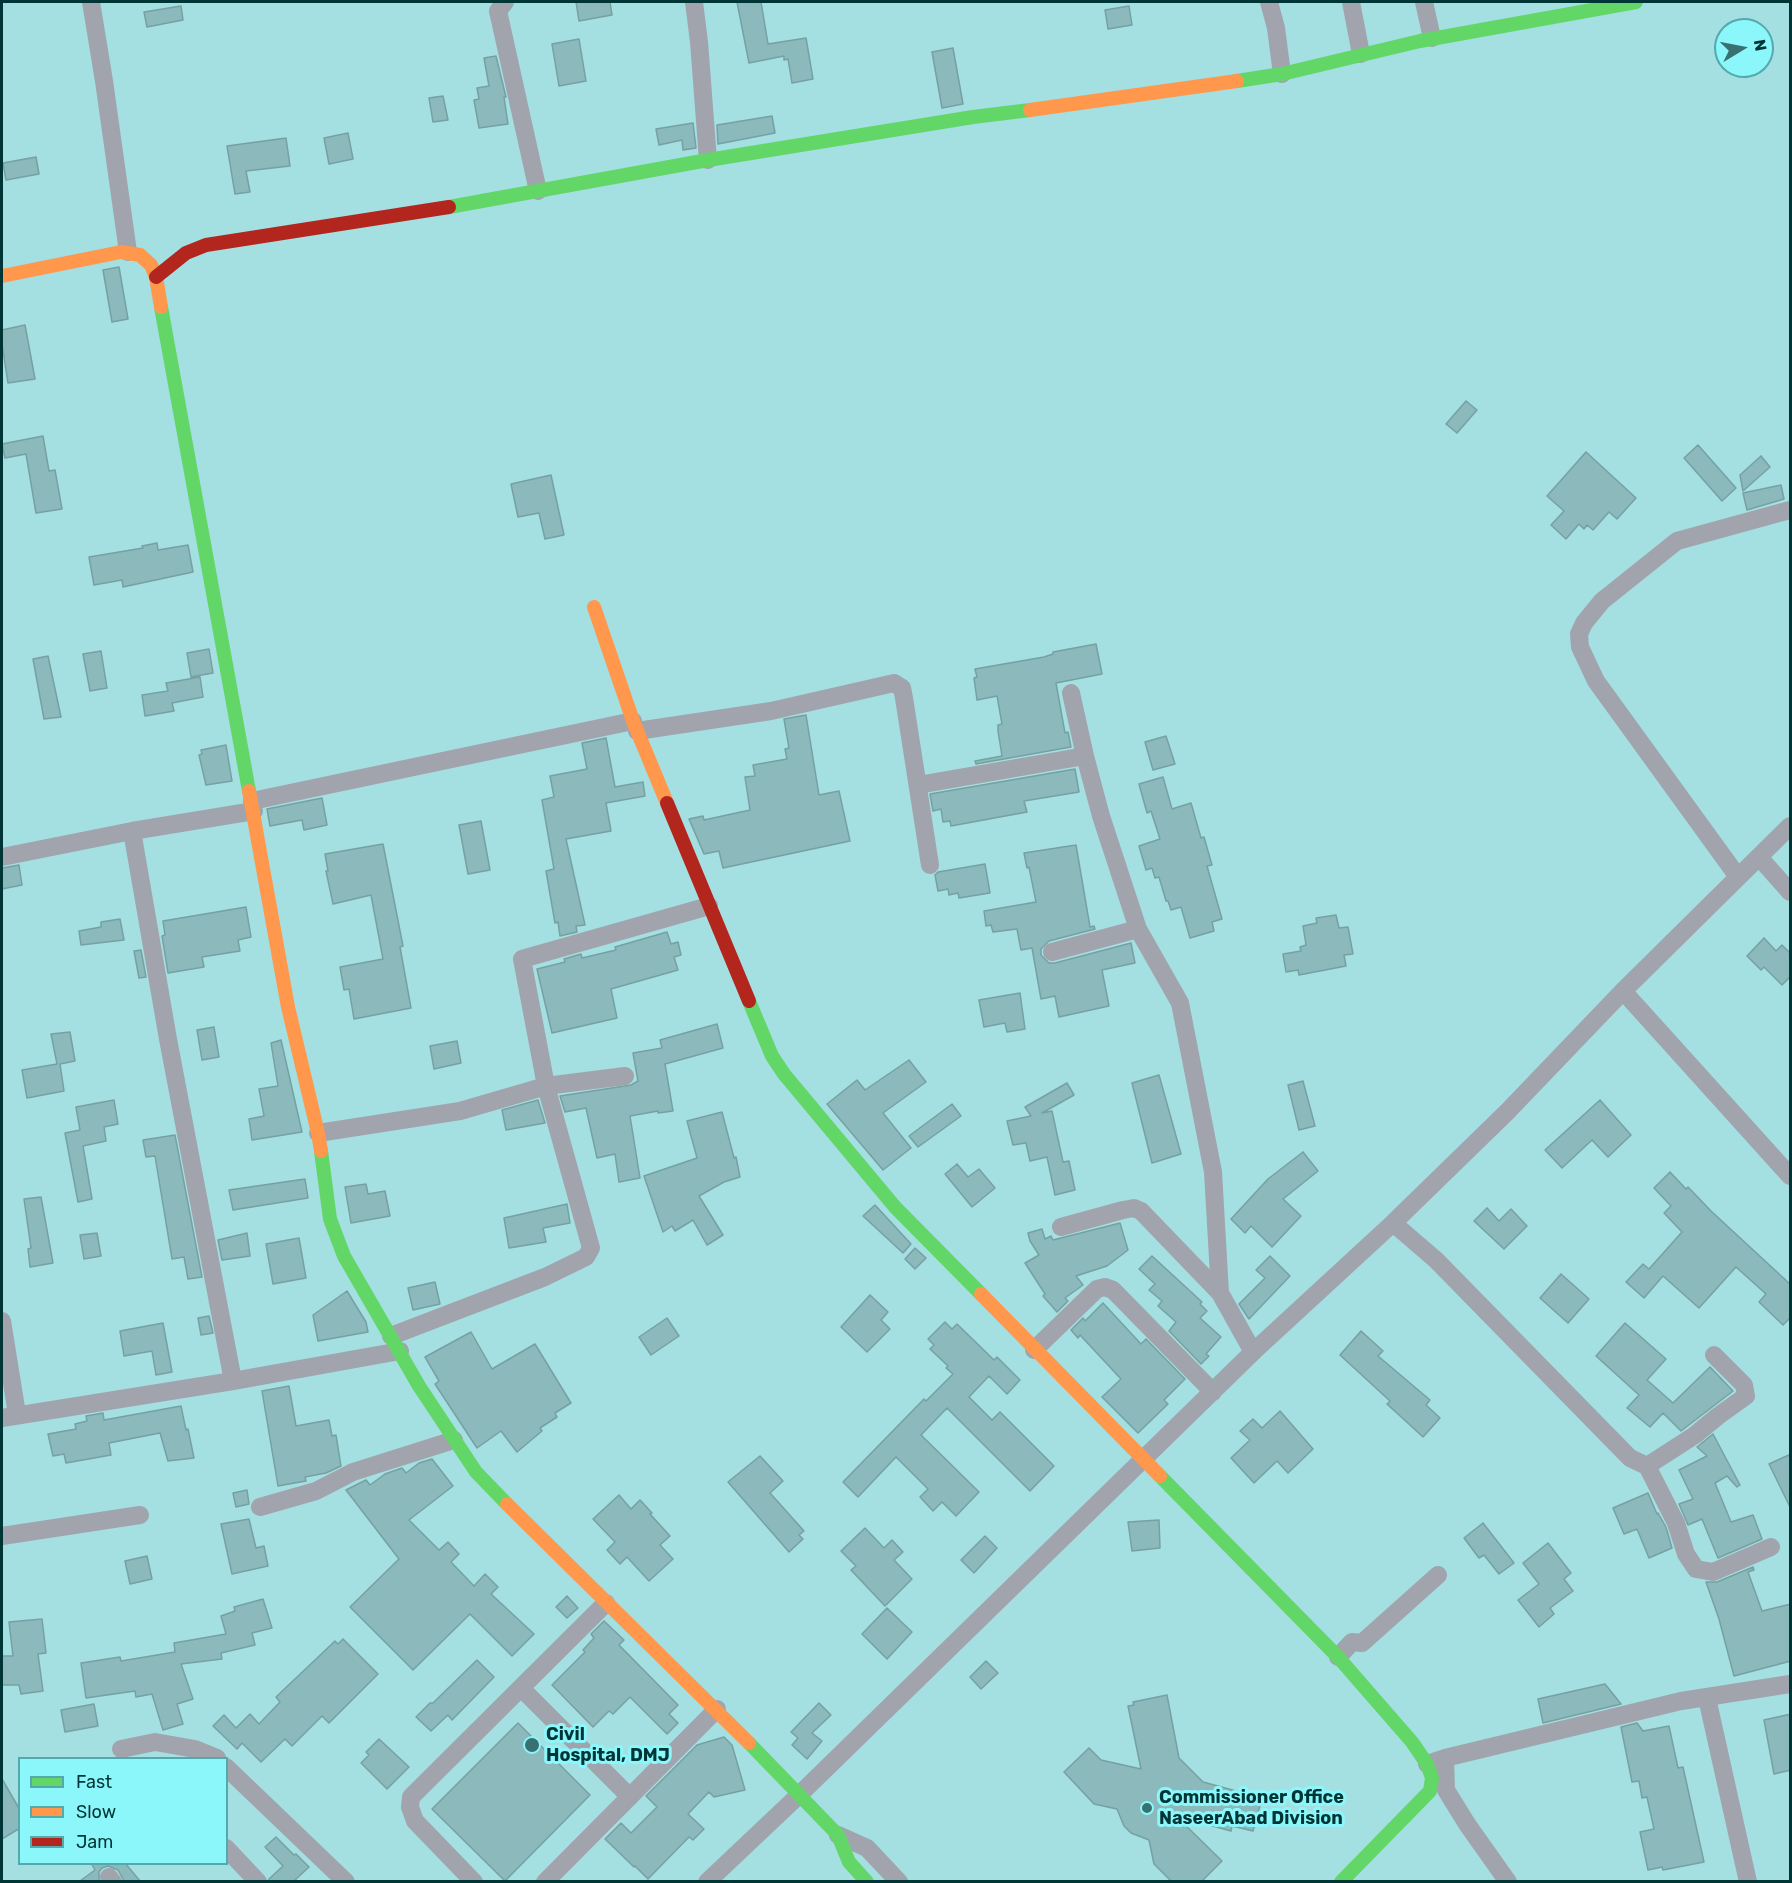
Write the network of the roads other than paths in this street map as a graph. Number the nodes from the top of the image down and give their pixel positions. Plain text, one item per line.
1 (91, 2) edge
2 (506, 2) edge
3 (694, 2) edge
4 (1269, 2) edge
5 (1351, 2) edge
6 (1424, 2) edge
7 (1636, 2) edge
8 (1432, 38) junction
9 (1361, 54) junction
10 (1281, 74) junction
11 (708, 160) junction
12 (538, 191) junction
13 (128, 252) junction
14 (2, 276) edge
15 (156, 277) junction
16 (1791, 510) edge
17 (594, 607) dead end
18 (1071, 693) dead end
19 (635, 726) junction
20 (1085, 756) junction
21 (918, 785) junction
22 (253, 806) junction
23 (1791, 826) edge
24 (132, 831) junction
25 (2, 857) edge
26 (1759, 857) junction
27 (930, 866) dead end
28 (1738, 877) junction
29 (1791, 892) edge
30 (709, 906) junction
31 (1138, 929) junction
32 (1052, 952) dead end
33 (1623, 990) junction
34 (625, 1076) dead end
35 (546, 1086) junction
36 (318, 1132) junction
37 (1791, 1176) edge
38 (1393, 1223) junction
39 (1061, 1227) dead end
40 (1220, 1293) junction
41 (2, 1321) edge
42 (395, 1343) junction
43 (1034, 1350) junction
44 (1253, 1352) junction
45 (1714, 1355) dead end
46 (233, 1381) junction
47 (1213, 1392) junction
48 (9, 1416) edge
49 (454, 1440) junction
50 (1143, 1461) junction
51 (1647, 1466) junction
52 (260, 1507) dead end
53 (140, 1515) dead end
54 (2, 1536) edge
55 (1771, 1547) dead end
56 (1438, 1575) dead end
57 (606, 1603) junction
58 (1338, 1658) junction
59 (1791, 1684) edge
60 (520, 1688) junction
61 (1707, 1698) junction
62 (717, 1709) junction
63 (121, 1749) dead end
64 (215, 1757) edge
65 (1445, 1758) junction
66 (1427, 1764) junction
67 (228, 1769) edge
68 (799, 1795) junction
69 (630, 1797) junction
70 (838, 1836) junction
71 (228, 1850) edge
72 (258, 1881) edge
73 (346, 1881) edge
74 (474, 1881) edge
75 (545, 1881) edge
76 (707, 1881) edge
77 (867, 1881) edge
78 (899, 1881) edge
79 (1341, 1881) edge
80 (1508, 1881) edge
81 (1748, 1881) edge

1 - 13 street
2 - 12 street
3 - 11 street
4 - 10 street
5 - 9 street
6 - 8 street
7 - 8 street
8 - 9 street
9 - 10 street
10 - 11 street
11 - 12 street
12 - 15 street
13 - 14 street
13 - 15 street
15 - 22 street
16 - 28 street
17 - 19 street
18 - 20 street
19 - 21 street
19 - 22 street
19 - 30 street
20 - 21 street
20 - 31 street
21 - 27 street
22 - 24 street
22 - 36 street
23 - 26 street
24 - 25 street
24 - 46 street
26 - 28 street
26 - 29 street
28 - 33 street
30 - 35 street
30 - 43 street
31 - 32 street
31 - 40 street
33 - 37 street
33 - 38 street
34 - 35 street
35 - 36 street
35 - 42 street
36 - 42 street
38 - 44 street
38 - 51 street
39 - 40 street
40 - 44 street
41 - 48 street
42 - 46 street
42 - 49 street
43 - 47 street
43 - 50 street
44 - 47 street
45 - 51 street
46 - 48 street
47 - 50 street
49 - 52 street
49 - 57 street
50 - 58 street
50 - 68 street
51 - 55 street
53 - 54 street
56 - 58 street
57 - 60 street
57 - 62 street
58 - 66 street
59 - 61 street
60 - 69 street
60 - 74 street
61 - 65 street
61 - 81 street
62 - 68 street
62 - 69 street
63 - 64 street
65 - 66 street
65 - 80 street
66 - 79 street
67 - 73 street
68 - 70 street
68 - 76 street
69 - 75 street
70 - 77 street
70 - 78 street
71 - 72 street

